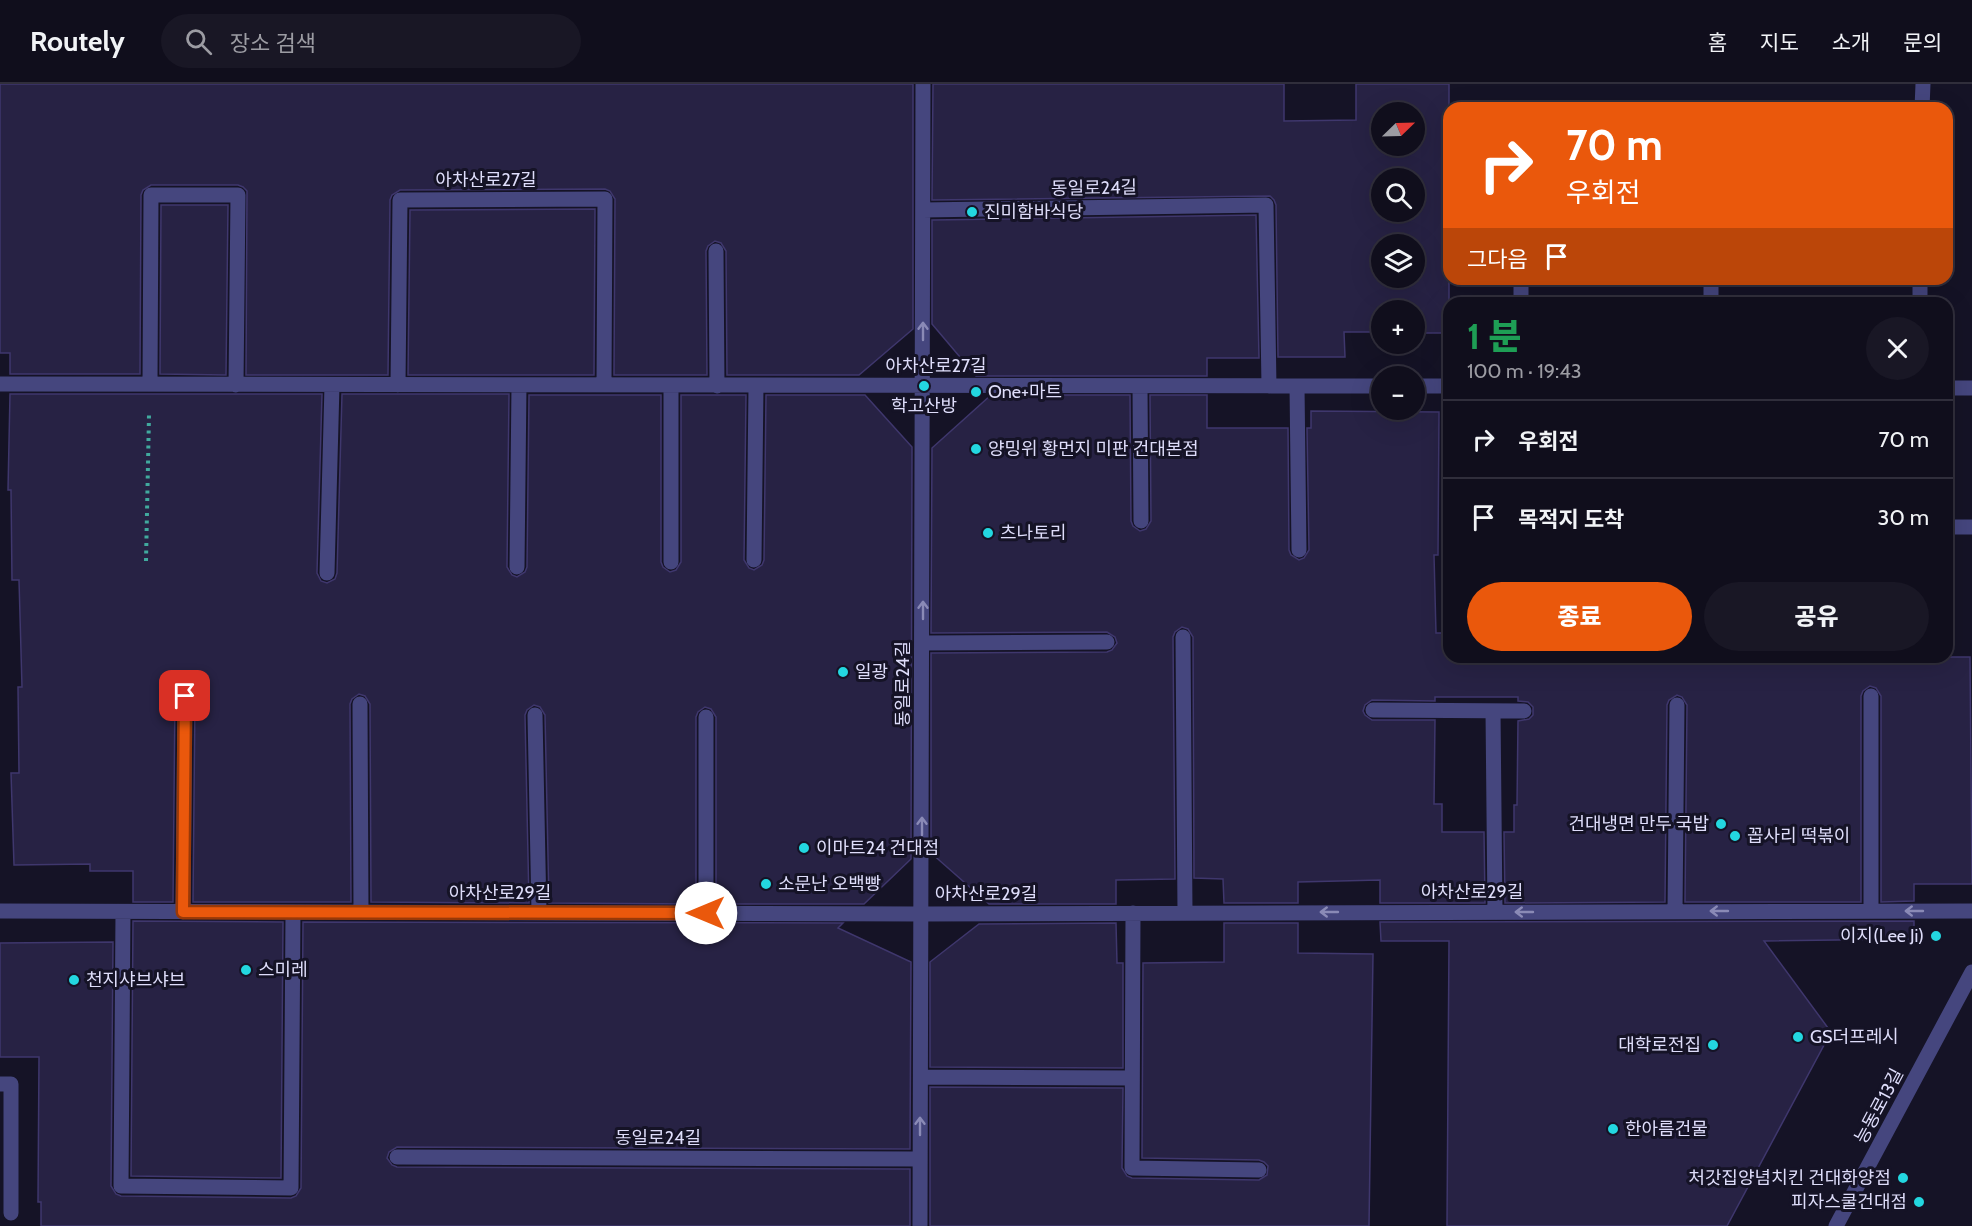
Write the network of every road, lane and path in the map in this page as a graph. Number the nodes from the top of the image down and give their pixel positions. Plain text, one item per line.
1 (923, 84) edge
2 (1923, 84) edge
3 (1922, 102) edge
4 (923, 210) junction
5 (716, 251) dead end
6 (0, 384) edge
7 (150, 384) junction
8 (236, 385) junction
9 (332, 385) junction
10 (398, 385) junction
11 (519, 385) junction
12 (604, 386) junction
13 (671, 386) junction
14 (717, 386) junction
15 (756, 386) junction
16 (924, 386) junction
17 (1140, 386) junction
18 (1298, 386) junction
19 (1371, 386) edge
20 (1425, 386) edge
21 (1443, 386) edge
22 (1269, 387) junction
23 (1953, 388) edge
24 (1972, 388) edge
25 (1141, 521) dead end
26 (1953, 527) edge
27 (1972, 527) edge
28 (1299, 550) dead end
29 (754, 560) dead end
30 (146, 561) dead end
31 (671, 562) dead end
32 (517, 567) dead end
33 (327, 573) dead end
34 (1183, 637) dead end
35 (1107, 642) dead end
36 (922, 643) junction
37 (185, 696) dead end
38 (1871, 696) dead end
39 (360, 705) dead end
40 (1677, 705) dead end
41 (1373, 710) dead end
42 (1493, 711) junction
43 (1524, 711) dead end
44 (535, 716) dead end
45 (706, 717) dead end
46 (0, 911) edge
47 (1871, 911) junction
48 (1972, 911) edge
49 (123, 912) junction
50 (183, 912) junction
51 (361, 912) junction
52 (538, 912) junction
53 (1496, 912) junction
54 (1675, 912) junction
55 (293, 913) junction
56 (706, 913) junction
57 (1133, 913) junction
58 (1185, 913) junction
59 (921, 914) junction
60 (1972, 972) edge
61 (921, 1077) junction
62 (1132, 1078) junction
63 (0, 1084) edge
64 (397, 1157) dead end
65 (920, 1158) junction
66 (1259, 1170) dead end
67 (11, 1213) dead end
68 (920, 1226) edge
69 (1836, 1226) edge

1 - 4 street, 동일로24길
2 - 3 street
16 -> 4 street, 동일로24길
4 - 22 street, 동일로24길
5 - 14 street
6 - 7 street, 아차산로27길
7 - 8 street, 아차산로27길
7 - 8 street
7 - 30 path
8 - 9 street, 아차산로27길
9 - 10 street, 아차산로27길
9 - 33 street
10 - 11 street, 아차산로27길
10 - 12 street, 아차산로27길
11 - 12 street, 아차산로27길
11 - 32 street
12 - 13 street, 아차산로27길
13 - 14 street, 아차산로27길
13 - 31 street
14 - 15 street, 아차산로27길
15 - 16 street, 아차산로27길
15 - 29 street
16 - 17 street, 아차산로27길
36 -> 16 street, 동일로24길
17 - 22 street, 아차산로27길
17 - 25 street
18 - 19 street, 아차산로27길
18 - 22 street, 아차산로27길
18 - 28 street
20 - 21 street
23 - 24 street
26 - 27 street
34 - 58 street
35 - 36 street
59 -> 36 street, 동일로24길
37 - 50 street
38 - 47 street
39 - 51 street
40 - 54 street
41 - 42 street
42 - 43 street
42 - 53 street
44 - 52 street
45 - 56 street
46 - 49 street, 아차산로29길
48 -> 47 street, 아차산로29길
47 -> 54 street, 아차산로29길
49 - 50 street, 아차산로29길
49 - 55 street
50 - 55 street, 아차산로29길
51 - 52 street, 아차산로29길
51 - 55 street, 아차산로29길
52 - 56 street, 아차산로29길
54 -> 53 street, 아차산로29길
53 -> 58 street, 아차산로29길
56 - 59 street, 아차산로29길
57 - 58 street, 아차산로29길
57 - 59 street, 아차산로29길
57 - 62 street
59 - 61 street, 동일로24길
60 - 69 street, 능동로13길
61 - 62 street
65 -> 61 street, 동일로24길
62 - 66 street
63 - 67 street
64 - 65 street, 동일로24길
65 - 68 street, 동일로24길

